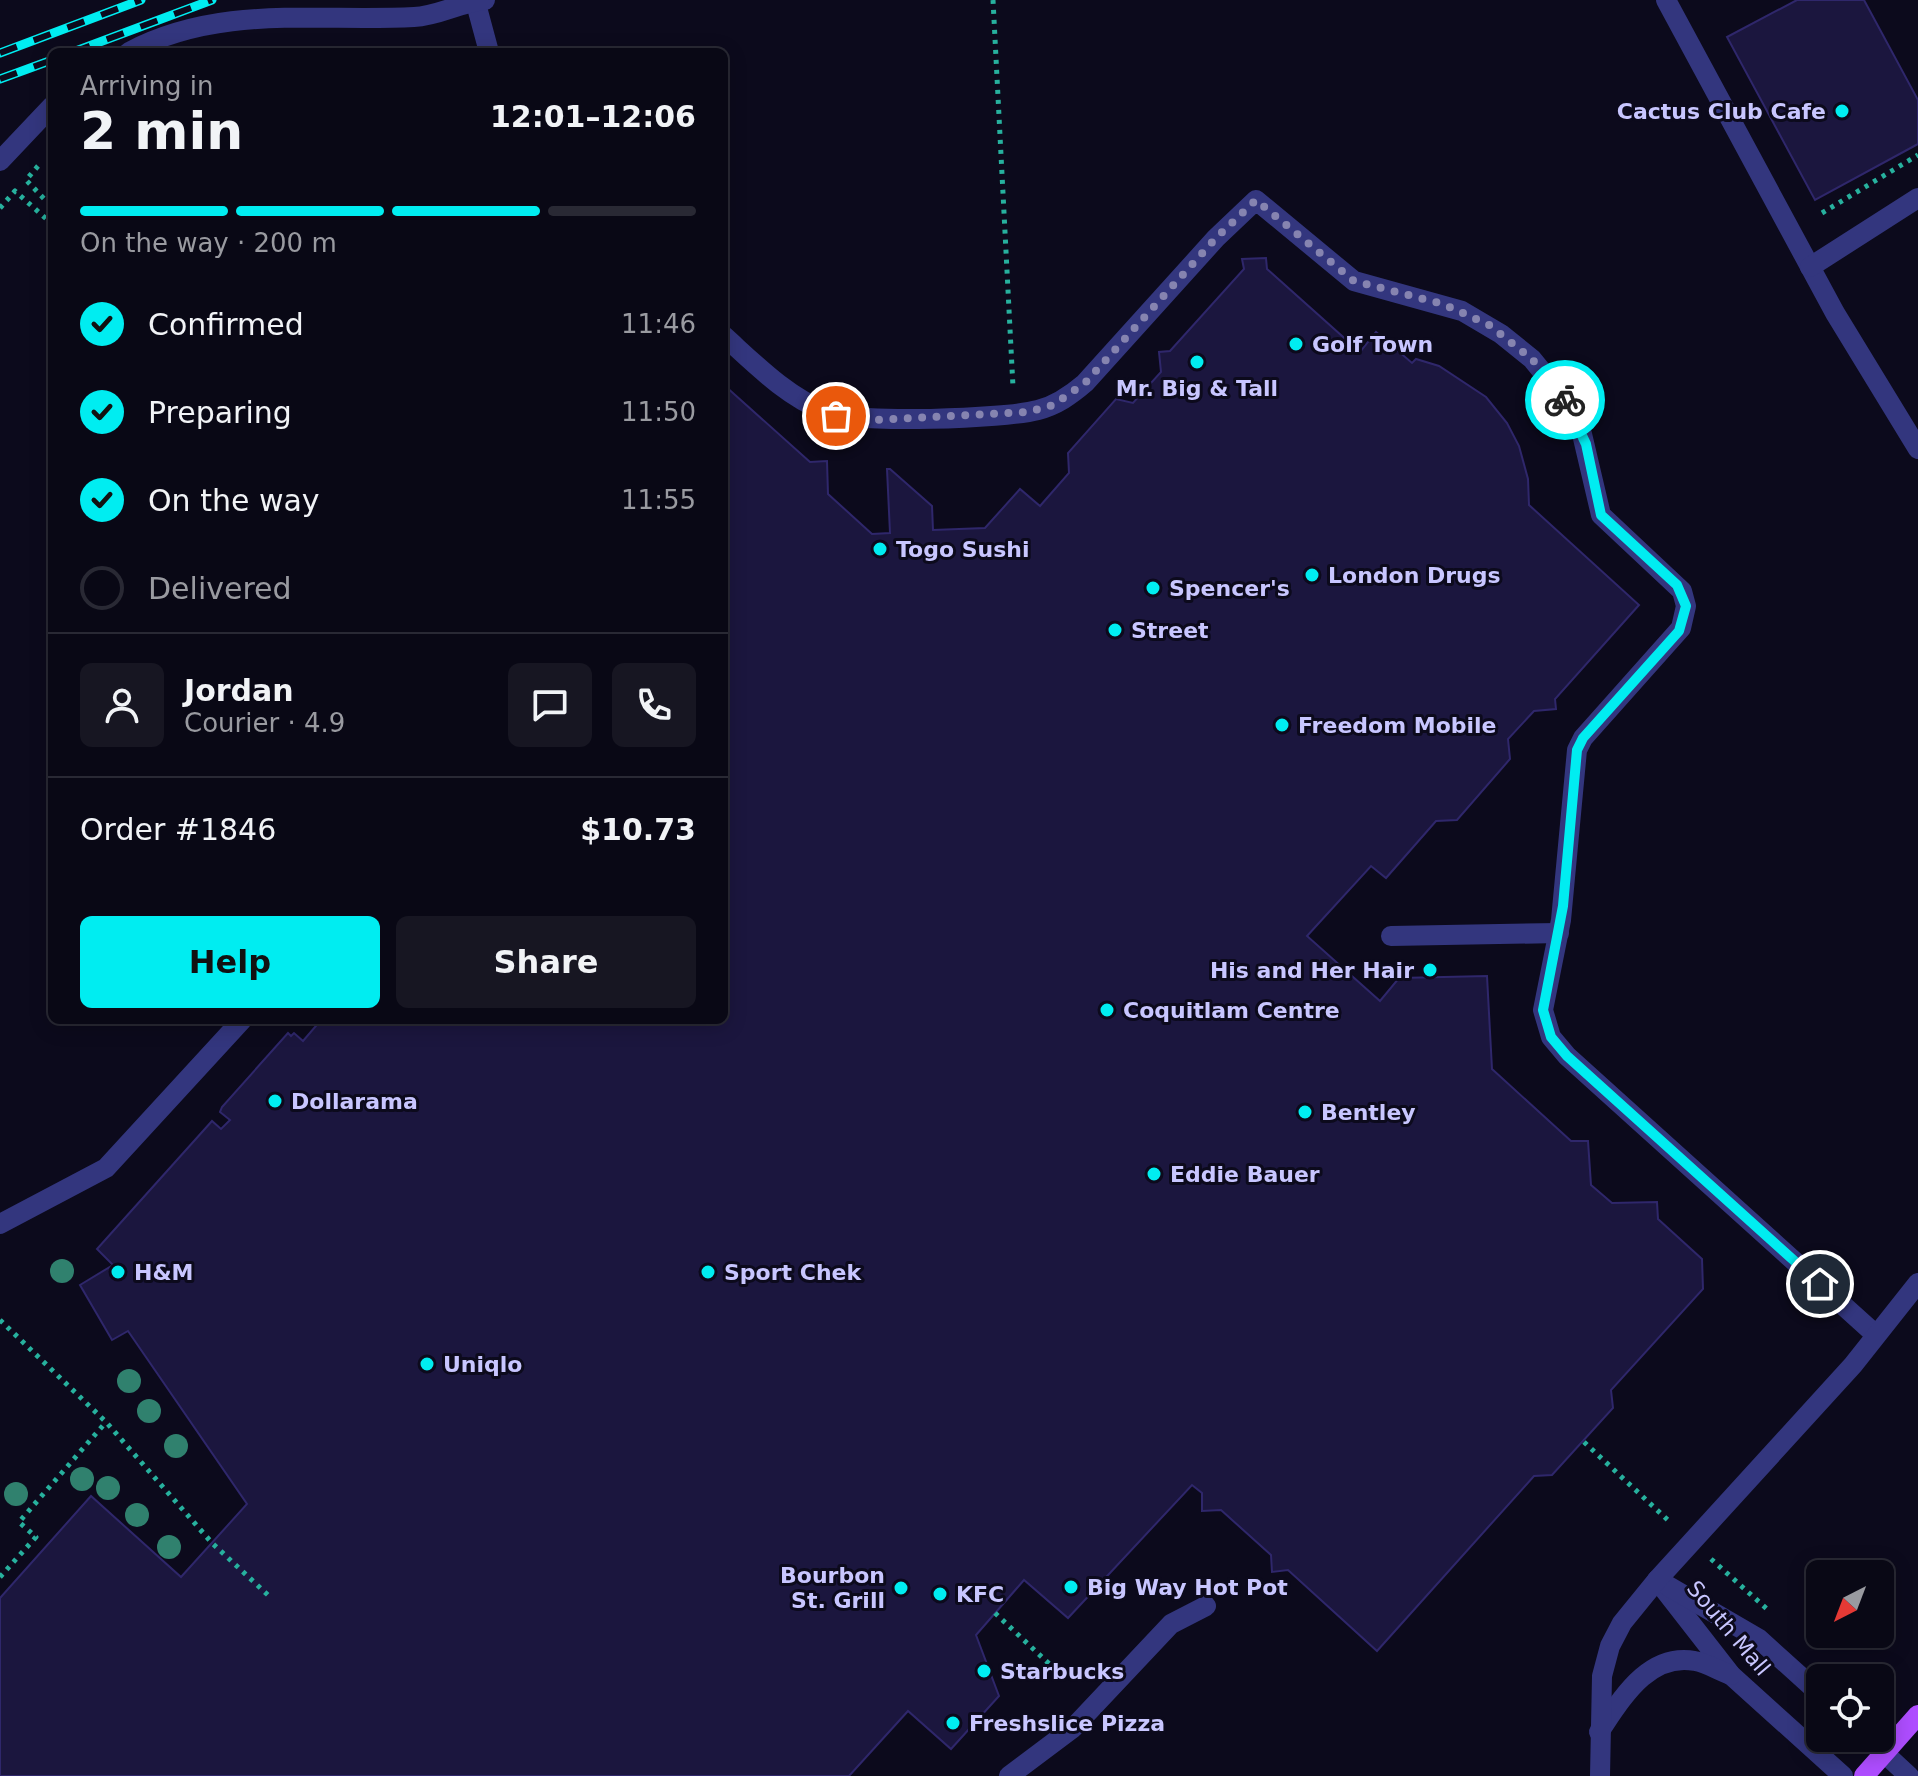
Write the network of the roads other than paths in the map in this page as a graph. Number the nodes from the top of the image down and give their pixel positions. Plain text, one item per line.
1 (475, 0) edge
2 (485, 0) edge
3 (1666, 0) edge
4 (139, 48) edge
5 (488, 48) edge
6 (48, 110) edge
7 (0, 161) edge
8 (1918, 198) edge
9 (1810, 267) junction
10 (728, 340) edge
11 (1918, 449) edge
12 (1559, 933) junction
13 (1391, 936) dead end
14 (238, 1024) edge
15 (0, 1224) edge
16 (1918, 1283) edge
17 (1876, 1335) junction
18 (1657, 1580) junction
19 (1206, 1606) dead end
20 (1731, 1675) junction
21 (1806, 1681) edge
22 (1918, 1715) edge
23 (1599, 1732) junction
24 (1884, 1753) junction
25 (1009, 1776) edge
26 (1600, 1776) edge
27 (1843, 1776) edge
28 (1864, 1776) edge
29 (1909, 1776) edge

1 - 2 street
1 - 4 street
1 - 5 street
3 - 9 street
6 - 7 street
8 - 9 street
9 - 11 street
10 - 12 street
12 - 13 street
12 - 17 street
14 - 15 street
16 - 17 street
17 - 18 street
18 - 20 street, South Mall
18 - 21 street, South Mall
18 - 23 street
19 - 25 street
20 - 23 street
20 - 27 street, South Mall
22 - 24 main road
23 - 26 street
24 - 28 main road
24 - 29 street

